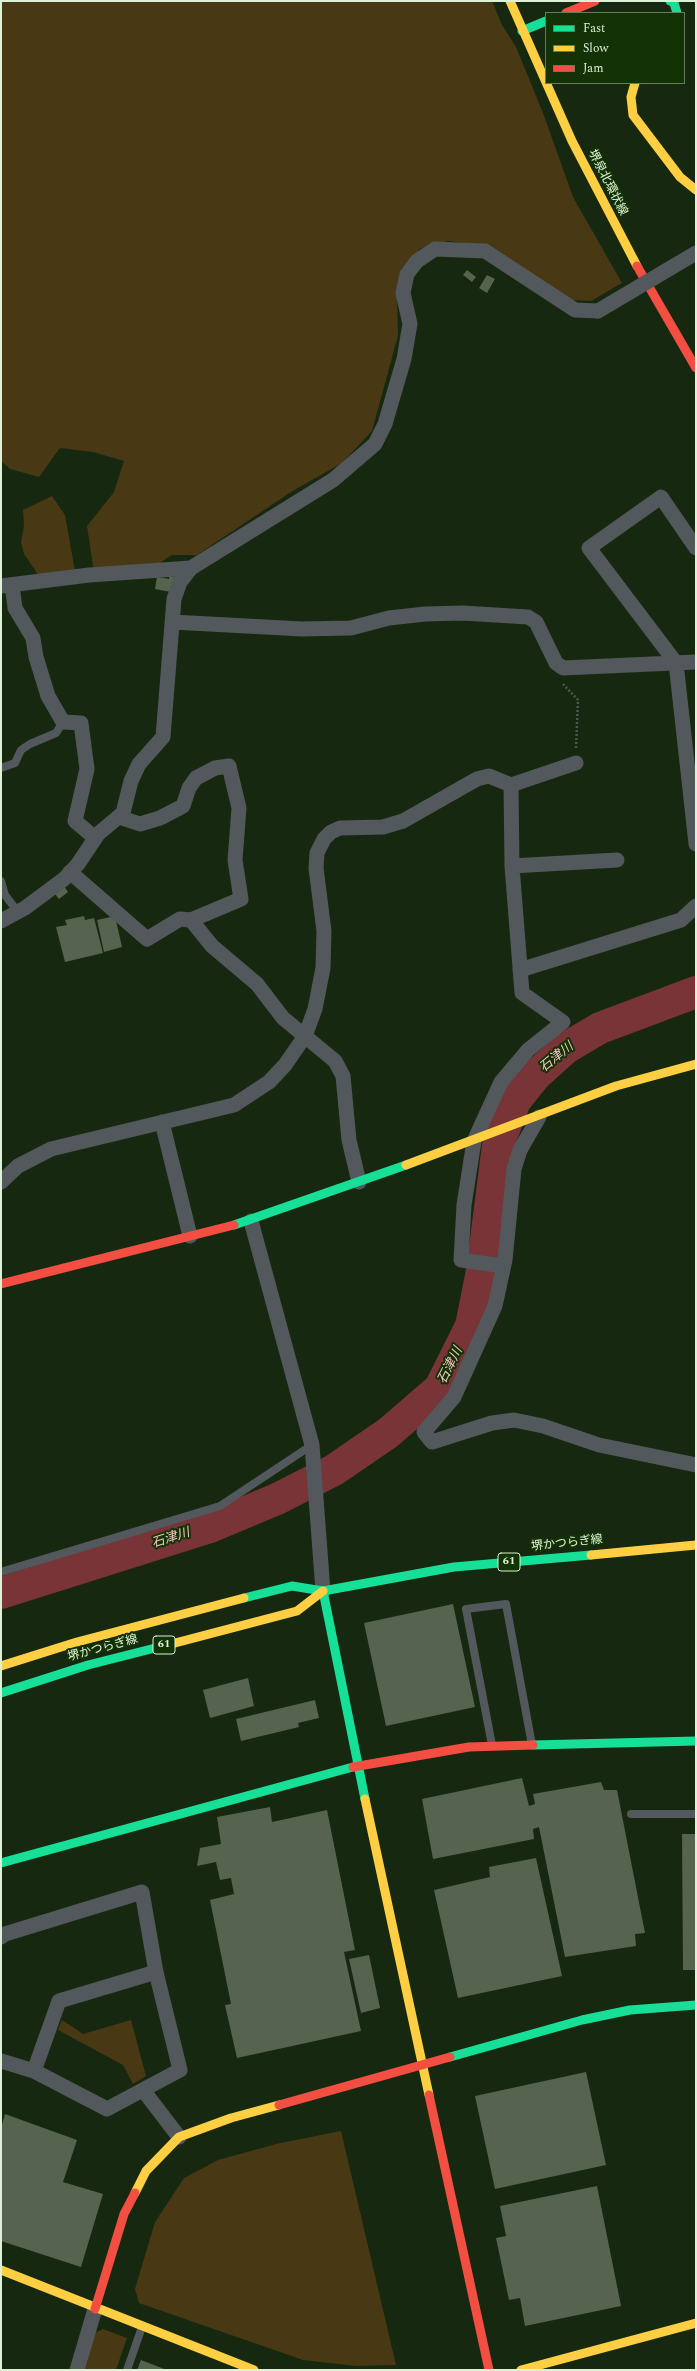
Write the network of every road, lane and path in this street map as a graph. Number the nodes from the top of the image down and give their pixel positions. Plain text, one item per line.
1 (510, 1) edge
2 (595, 1) edge
3 (670, 1) edge
4 (568, 12) edge
5 (677, 12) edge
6 (545, 21) edge
7 (522, 31) junction
8 (545, 82) edge
9 (546, 84) edge
10 (635, 84) edge
11 (696, 190) edge
12 (696, 253) edge
13 (696, 368) edge
14 (696, 548) edge
15 (191, 568) junction
16 (7, 586) edge
17 (172, 622) junction
18 (696, 662) edge
19 (676, 663) junction
20 (563, 668) junction
21 (63, 722) junction
22 (576, 763) joint
23 (1, 768) edge
24 (511, 785) junction
25 (119, 817) junction
26 (95, 838) junction
27 (696, 844) edge
28 (617, 860) dead end
29 (512, 866) junction
30 (70, 872) junction
31 (1, 881) edge
32 (696, 906) edge
33 (18, 912) junction
34 (191, 920) junction
35 (1, 922) edge
36 (520, 970) junction
37 (305, 1036) junction
38 (696, 1064) edge
39 (537, 1117) junction
40 (162, 1122) junction
41 (476, 1140) junction
42 (1, 1182) edge
43 (359, 1182) junction
44 (251, 1220) junction
45 (190, 1236) junction
46 (504, 1266) junction
47 (1, 1284) edge
48 (312, 1452) junction
49 (696, 1465) edge
50 (696, 1545) edge
51 (1, 1572) edge
52 (323, 1591) junction
53 (1, 1666) edge
54 (1, 1693) edge
55 (696, 1741) edge
56 (532, 1745) junction
57 (492, 1746) junction
58 (358, 1766) junction
59 (631, 1814) dead end
60 (696, 1814) edge
61 (1, 1863) edge
62 (1, 1937) edge
63 (156, 1972) junction
64 (696, 2005) edge
65 (1, 2061) edge
66 (423, 2064) junction
67 (34, 2071) junction
68 (143, 2090) junction
69 (179, 2137) junction
70 (1, 2270) edge
71 (95, 2309) junction
72 (696, 2323) edge
73 (142, 2327) junction
74 (77, 2370) edge
75 (127, 2370) edge
76 (254, 2370) edge
77 (489, 2370) edge
78 (521, 2370) edge

1 - 7 street, 堺泉北環状線
2 - 4 street
3 - 5 street
6 - 7 street
7 - 8 street, 堺泉北環状線
9 - 13 street, 堺泉北環状線
10 - 11 street
12 - 15 street, bridge
14 - 19 street
15 - 16 street
15 - 17 street
16 - 21 street
17 - 20 street
17 - 25 street
18 - 19 street
19 - 20 street
19 - 27 street
20 - 22 path
21 - 23 lane
21 - 26 street
22 - 24 street
24 - 29 street
24 - 37 street
25 - 26 street
25 - 34 street
26 - 30 street
28 - 29 street
29 - 36 street
30 - 33 street
30 - 34 street
31 - 33 lane
32 - 36 street
33 - 35 street
34 - 37 street
36 - 41 street
37 - 40 street
37 - 43 street
38 - 39 street
39 - 41 street
39 - 46 street
40 - 42 street
40 - 45 street
41 - 43 street
41 - 46 street
43 - 44 street
44 - 45 street
44 - 48 street
45 - 47 street
46 - 49 street
48 - 51 lane
48 - 52 street
50 - 52 street, 堺かつらぎ線 / 61
52 - 53 street, 堺かつらぎ線 / 61
52 - 54 street, 堺かつらぎ線 / 61
52 - 58 street
55 - 56 street
56 - 57 street
56 - 57 lane
57 - 58 street
58 - 61 street
58 - 66 street
59 - 60 lane
62 - 63 street
63 - 67 street
63 - 68 street
64 - 66 street
65 - 67 street
66 - 69 street
66 - 77 street
67 - 68 street
68 - 69 street
69 - 71 street
70 - 71 street
71 - 73 street
71 - 74 street
72 - 78 street
73 - 75 lane
73 - 76 street

